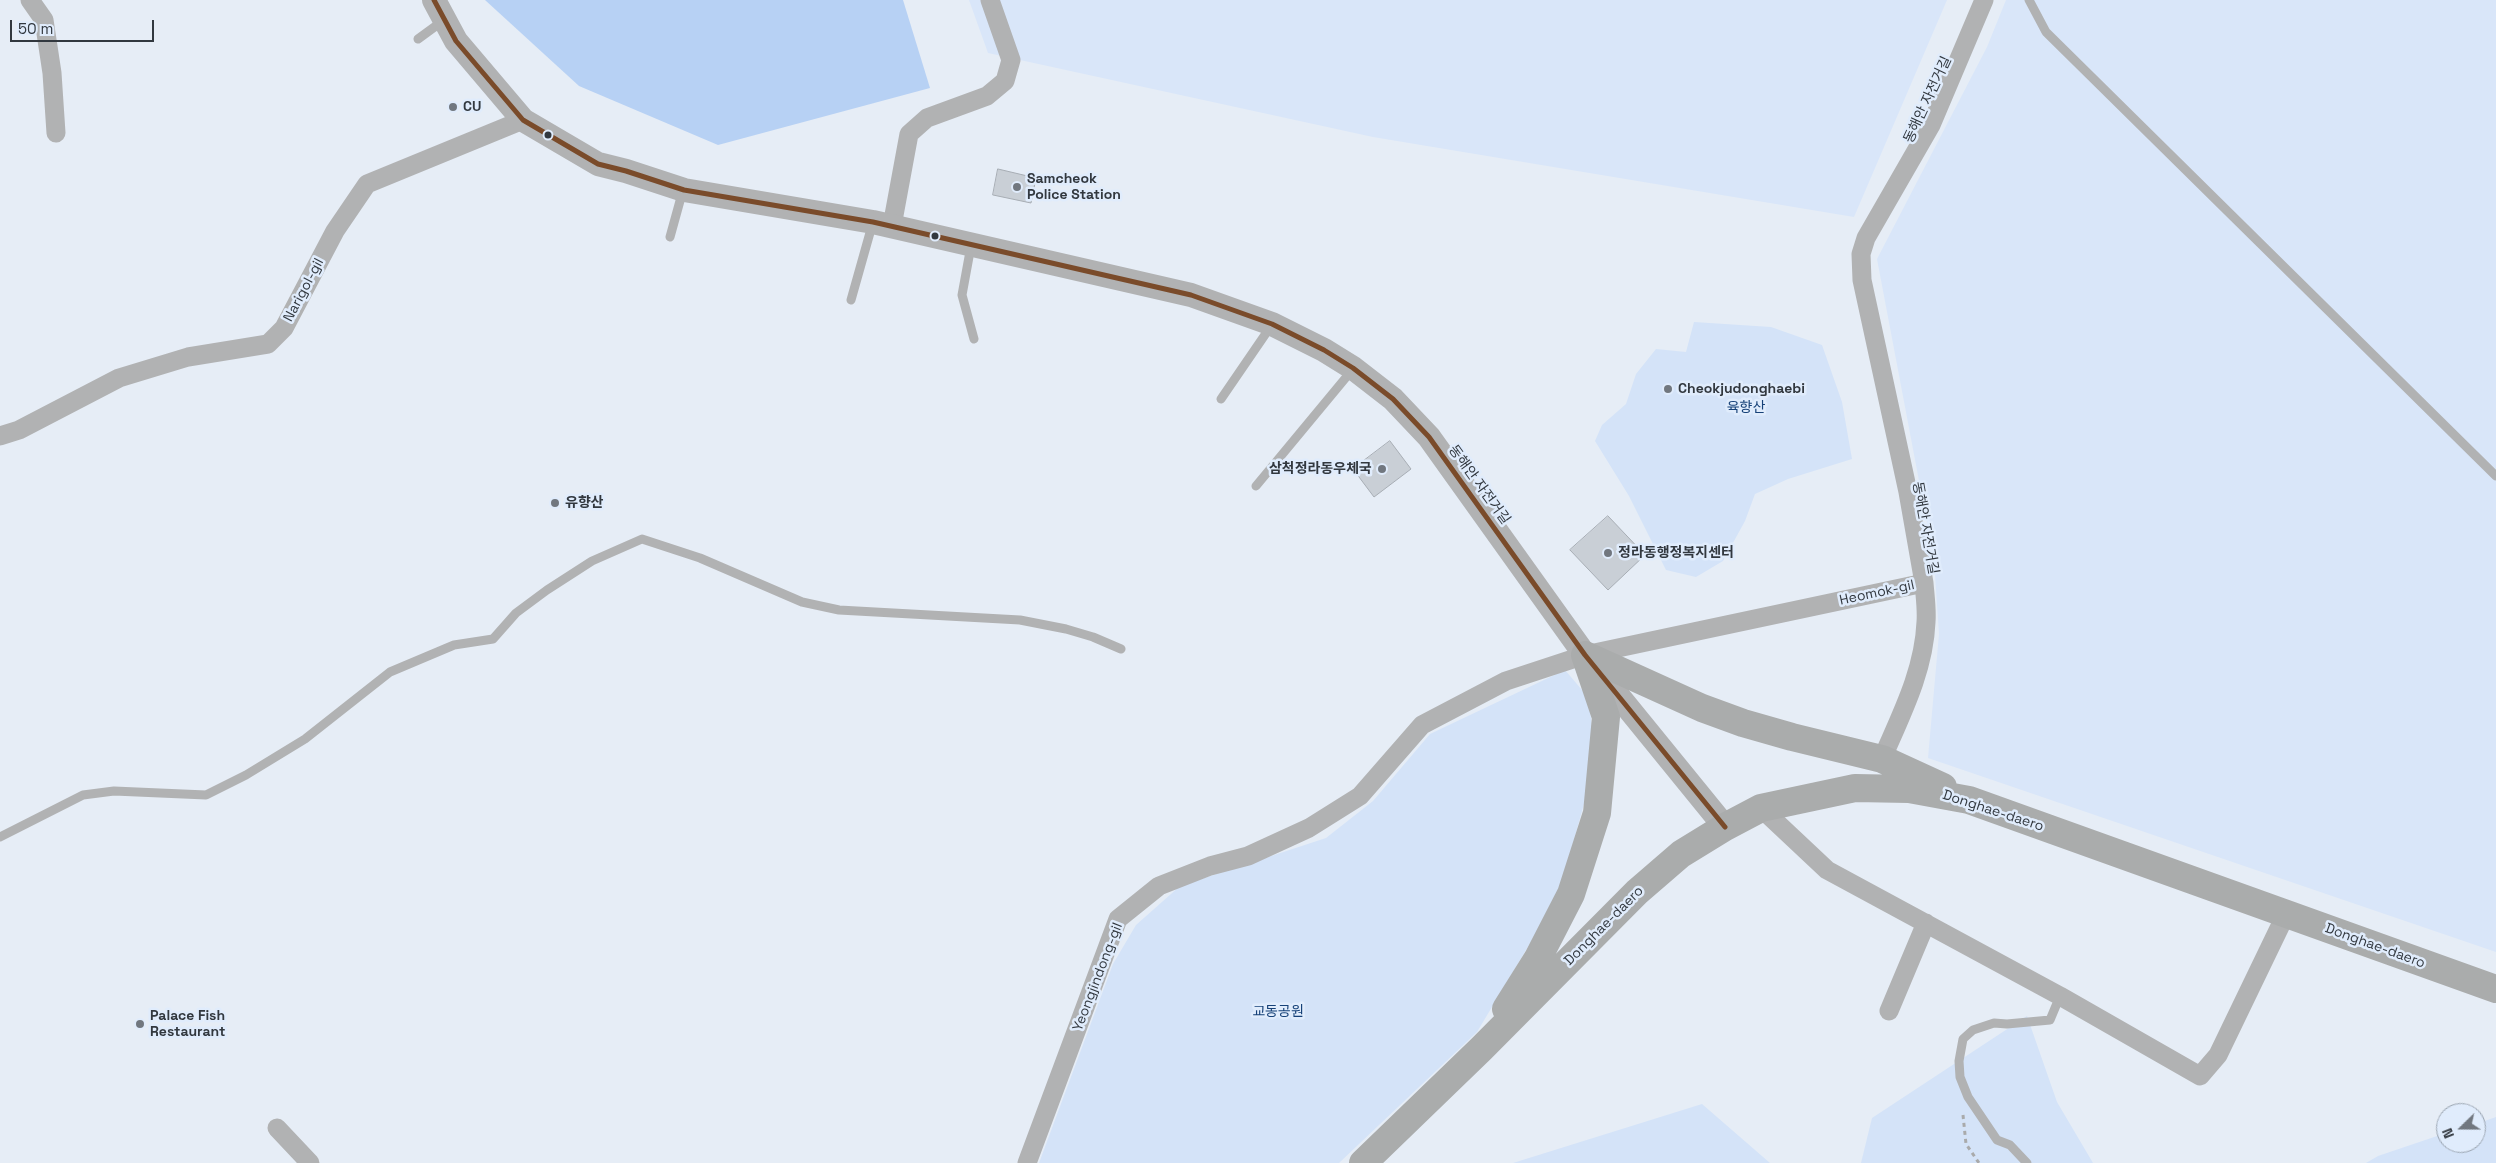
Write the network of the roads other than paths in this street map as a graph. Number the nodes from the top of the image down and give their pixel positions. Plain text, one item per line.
1 (30, 0) edge
2 (990, 0) edge
3 (1984, 0) edge
4 (2029, 0) edge
5 (439, 10) edge
6 (418, 39) dead end
7 (523, 120) junction
8 (56, 132) dead end
9 (684, 190) junction
10 (882, 224) junction
11 (670, 238) dead end
12 (971, 246) junction
13 (851, 300) dead end
14 (1272, 324) junction
15 (974, 339) dead end
16 (1353, 368) junction
17 (1221, 399) dead end
18 (0, 436) edge
19 (2496, 476) edge
20 (1256, 486) dead end
21 (1924, 583) junction
22 (1121, 649) dead end
23 (1585, 655) junction
24 (1882, 758) junction
25 (1360, 796) joint
26 (1969, 800) junction
27 (1761, 808) junction
28 (1725, 827) junction
29 (0, 837) edge
30 (2286, 914) junction
31 (1926, 923) junction
32 (2496, 989) edge
33 (2060, 996) junction
34 (1889, 1011) dead end
35 (1481, 1049) junction
36 (277, 1128) dead end
37 (1030, 1156) edge
38 (310, 1163) edge
39 (1363, 1163) edge
40 (2027, 1163) edge

1 - 8 street
2 - 10 street
3 - 21 street, Heomok-gil
4 - 19 lane
5 - 6 lane
5 - 7 street
7 - 9 street
7 - 18 street, Narigol-gil
9 - 10 street
9 - 11 lane
10 - 12 street
10 - 13 lane
12 - 14 street
12 - 15 lane
14 - 16 street
14 - 17 lane
16 - 20 lane
16 - 23 street
21 - 23 street, Heomok-gil
21 - 24 street
22 - 29 lane
23 - 24 main road
23 - 25 street, Heomok-gil
23 - 28 street
23 - 35 main road
24 - 26 main road
25 - 37 street, Yeongjindong-gil
26 - 27 main road, Donghae-daero
26 - 30 main road, Donghae-daero
27 - 28 main road, Donghae-daero
27 - 31 street
28 - 35 main road, Donghae-daero
30 - 32 main road, Donghae-daero
30 - 33 street
31 - 33 street
31 - 34 street
33 - 40 lane
35 - 39 main road, Donghae-daero
36 - 38 street

